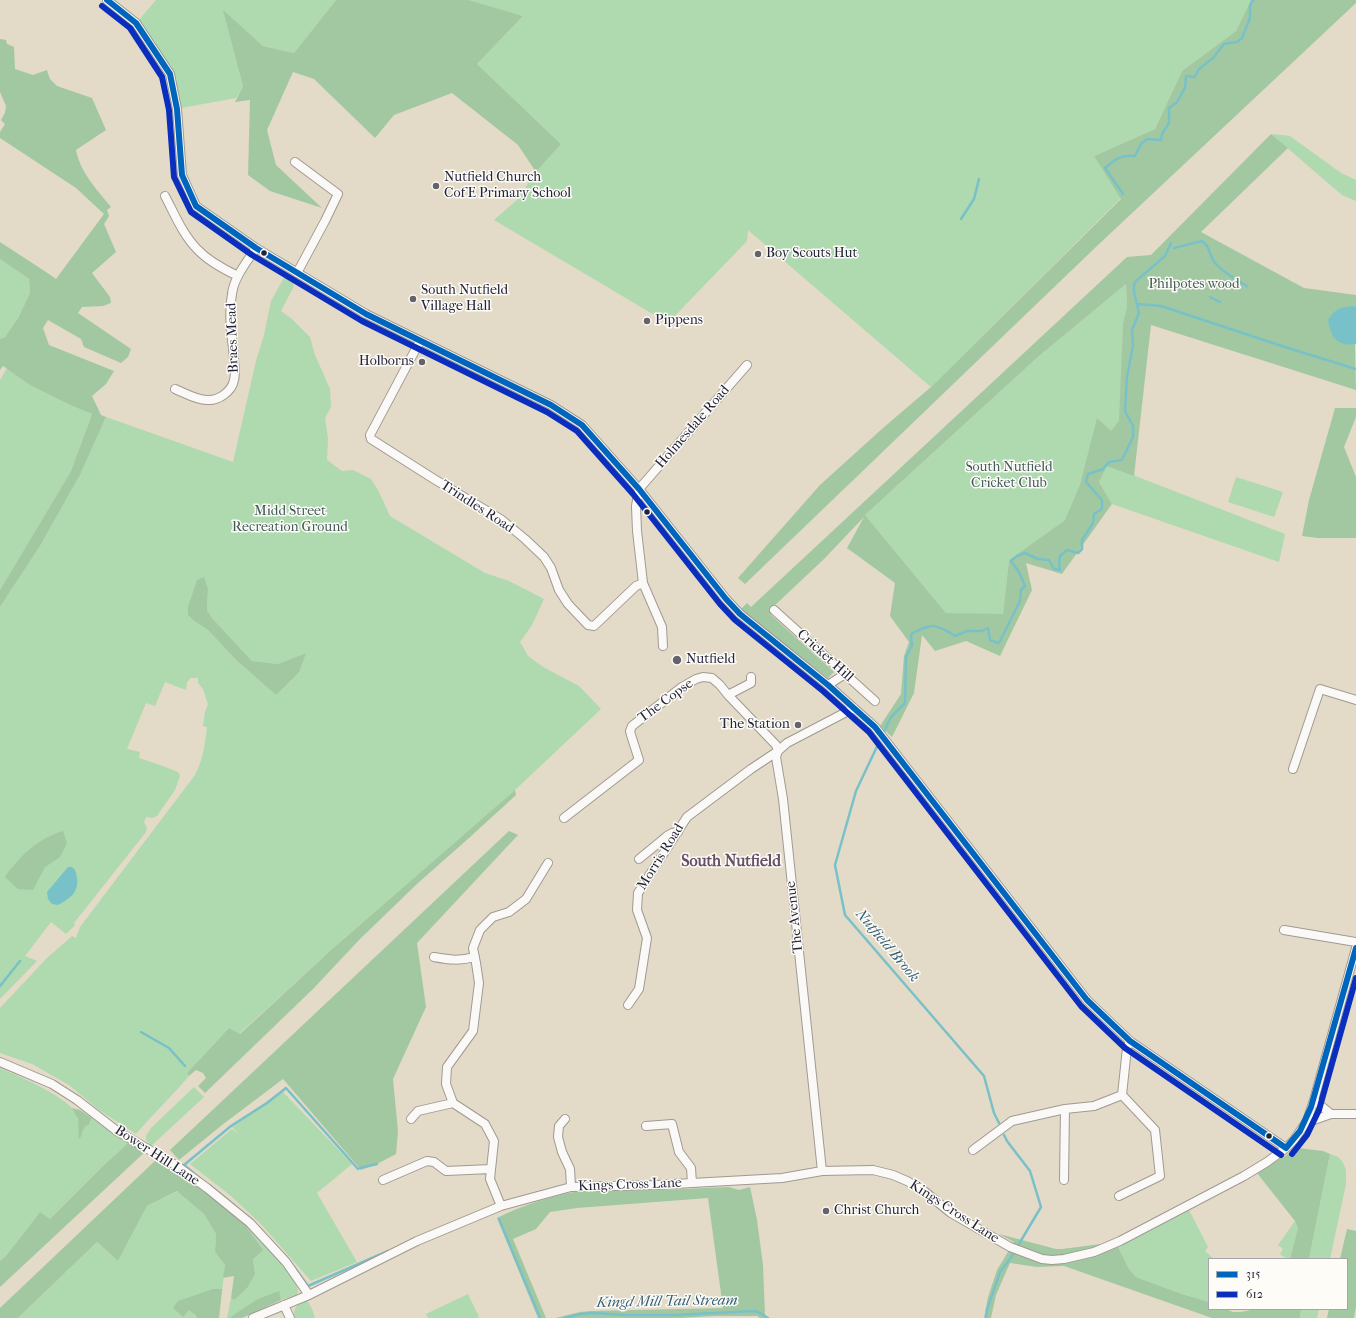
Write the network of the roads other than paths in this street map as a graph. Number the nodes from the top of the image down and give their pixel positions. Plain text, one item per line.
1 (107, 0) edge
2 (295, 162) dead end
3 (165, 196) dead end
4 (256, 248) junction
5 (297, 273) junction
6 (238, 276) junction
7 (420, 340) junction
8 (747, 365) dead end
9 (175, 389) dead end
10 (639, 489) junction
11 (642, 583) junction
12 (774, 610) dead end
13 (663, 646) dead end
14 (845, 674) junction
15 (751, 677) dead end
16 (828, 685) junction
17 (728, 695) junction
18 (1356, 700) edge
19 (875, 701) dead end
20 (854, 708) junction
21 (778, 751) junction
22 (1293, 769) dead end
23 (564, 818) dead end
24 (678, 832) junction
25 (639, 860) dead end
26 (548, 862) dead end
27 (1284, 930) dead end
28 (1356, 942) edge
29 (1356, 948) edge
30 (434, 957) dead end
31 (475, 957) junction
32 (628, 1005) dead end
33 (1130, 1041) junction
34 (0, 1062) edge
35 (1122, 1095) junction
36 (1314, 1100) junction
37 (454, 1103) junction
38 (1065, 1109) junction
39 (1331, 1114) junction
40 (1356, 1114) edge
41 (411, 1119) dead end
42 (565, 1119) dead end
43 (1307, 1121) junction
44 (646, 1126) dead end
45 (1286, 1148) junction
46 (973, 1150) dead end
47 (491, 1169) junction
48 (822, 1171) junction
49 (382, 1180) dead end
50 (1064, 1180) dead end
51 (692, 1183) junction
52 (571, 1187) junction
53 (1119, 1196) dead end
54 (501, 1206) junction
55 (309, 1295) junction
56 (284, 1305) junction
57 (253, 1318) edge
58 (290, 1318) edge

1 - 4 street
2 - 5 street
3 - 6 street
4 - 5 street
4 - 6 street, Braes Mead
5 - 7 street
6 - 9 street, Braes Mead
7 - 10 street
7 - 11 street, Trindles Road
8 - 10 street, Holmesdale Road
10 - 11 street
10 - 16 street
11 - 13 street
12 - 14 street, Cricket Hill
14 - 16 street
14 - 19 street, Cricket Hill
15 - 17 street
16 - 20 street
17 - 21 street
17 - 23 street, The Copse
18 - 22 street
20 - 21 street
20 - 33 street
21 - 24 street, Morris Road
21 - 48 street, The Avenue
24 - 25 street
24 - 32 street, Morris Road
26 - 31 street
27 - 28 street
29 - 36 street, Kings Cross Lane
30 - 31 street
31 - 37 street
33 - 35 street
33 - 45 street
34 - 55 street, Bower Hill Lane
35 - 38 street
35 - 53 street
36 - 39 street
36 - 43 street, Kings Cross Lane
37 - 41 street
37 - 47 street
38 - 46 street
38 - 50 street
39 - 40 street
39 - 43 street
42 - 52 street
43 - 45 street, Kings Cross Lane
44 - 51 street
45 - 48 street, Kings Cross Lane
47 - 49 street
47 - 54 street
48 - 51 street, Kings Cross Lane
51 - 52 street, Kings Cross Lane
52 - 54 street, Kings Cross Lane
54 - 55 street, Kings Cross Lane
55 - 56 street, Kings Cross Lane
56 - 57 street, Kings Cross Lane
56 - 58 street

